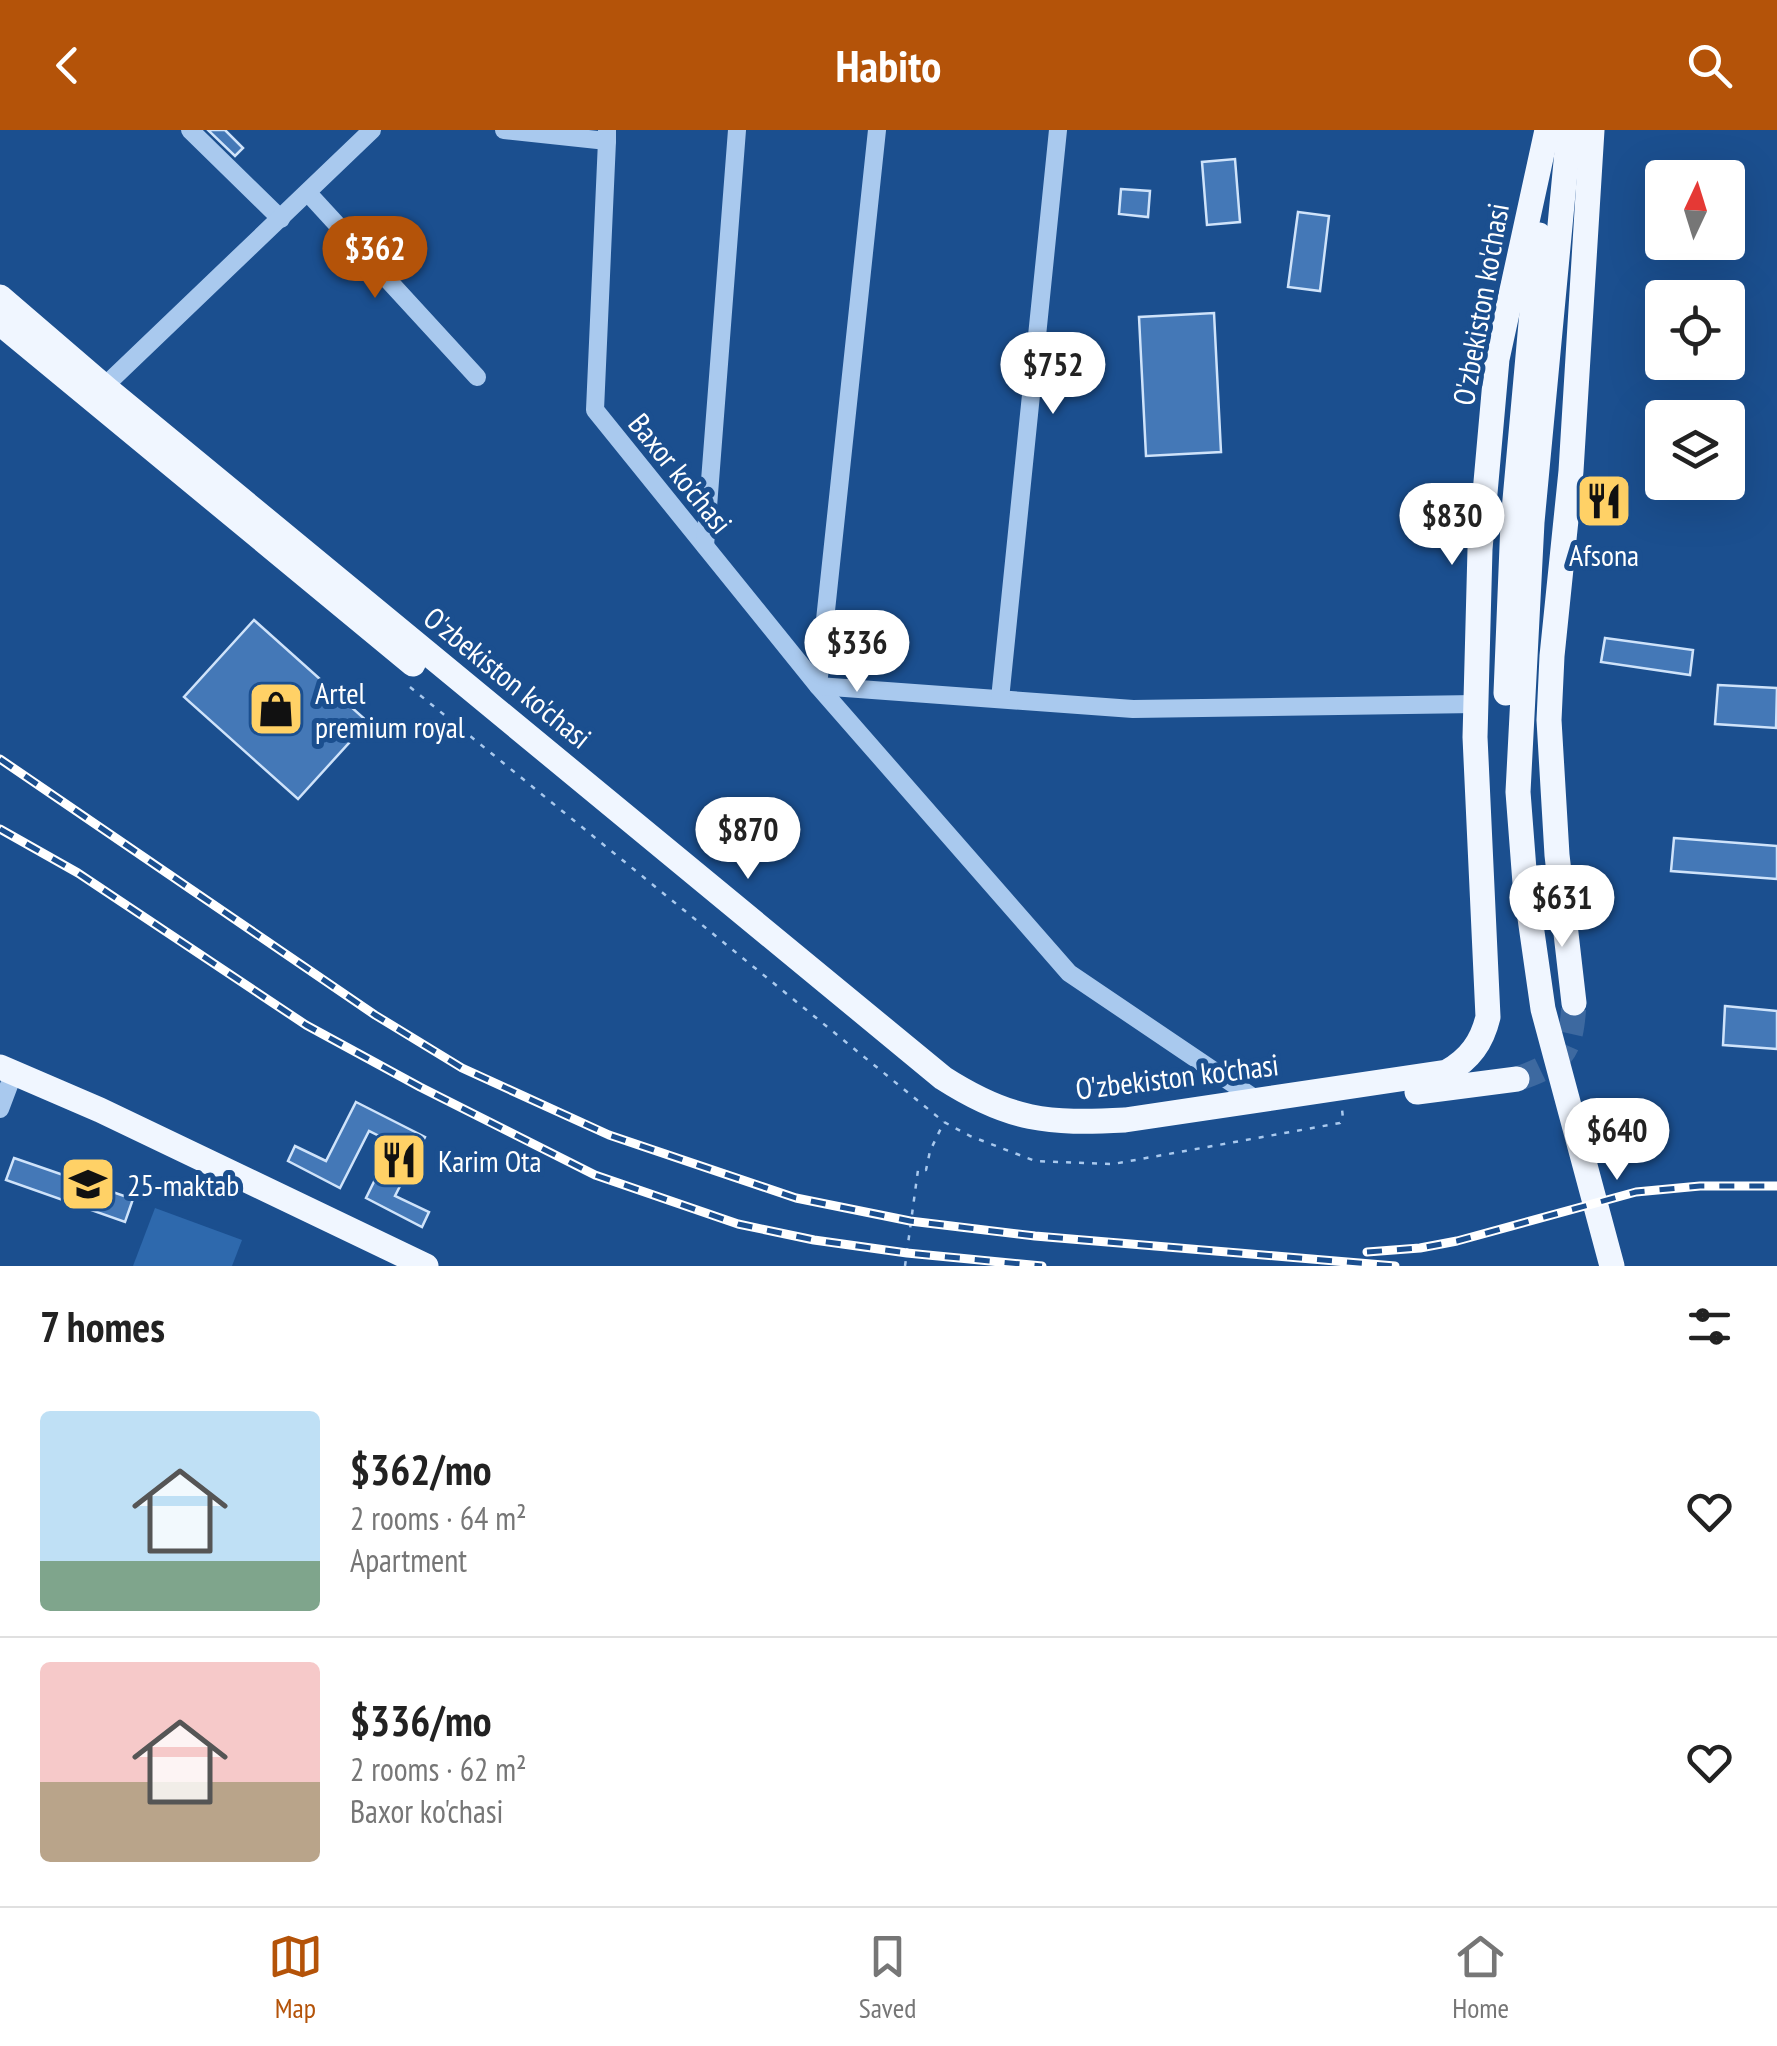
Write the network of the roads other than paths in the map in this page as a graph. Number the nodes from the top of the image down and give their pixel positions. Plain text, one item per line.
1 (190, 130) edge
2 (372, 130) edge
3 (504, 130) edge
4 (736, 130) edge
5 (877, 130) edge
6 (1058, 130) edge
7 (1547, 130) edge
8 (1569, 130) edge
9 (1592, 130) edge
10 (607, 135) edge
11 (1564, 188) junction
12 (308, 193) junction
13 (1586, 211) junction
14 (281, 219) junction
15 (0, 298) edge
16 (0, 323) edge
17 (476, 377) dead end
18 (106, 389) junction
19 (705, 546) junction
20 (818, 686) junction
21 (1000, 699) junction
22 (1476, 704) junction
23 (1510, 793) junction
24 (1574, 1003) tunnel mouth
25 (7, 1069) edge
26 (1517, 1079) tunnel mouth
27 (1258, 1100) junction
28 (0, 1110) edge
29 (1561, 1117) junction
30 (426, 1266) edge
31 (1595, 1266) edge
32 (1612, 1266) edge

1 - 14 street
2 - 12 street
3 - 10 street, Baxor ko'chasi
4 - 19 street
5 - 20 street
6 - 21 street
7 - 22 main road, O'zbekiston ko'chasi
7 - 23 main road, O'zbekiston ko'chasi
8 - 11 main road
9 - 13 main road
10 - 19 street, Baxor ko'chasi
11 - 13 main road
11 - 23 main road
12 - 14 street
12 - 17 street
13 - 24 main road
14 - 18 street
15 - 18 main road, O'zbekiston ko'chasi
16 - 26 main road, O'zbekiston ko'chasi
18 - 27 main road, O'zbekiston ko'chasi
19 - 20 street, Baxor ko'chasi
20 - 21 street
20 - 27 street, Baxor ko'chasi
21 - 22 street
22 - 27 main road, O'zbekiston ko'chasi
23 - 29 main road
25 - 28 street
25 - 30 main road
29 - 31 main road
29 - 32 main road

